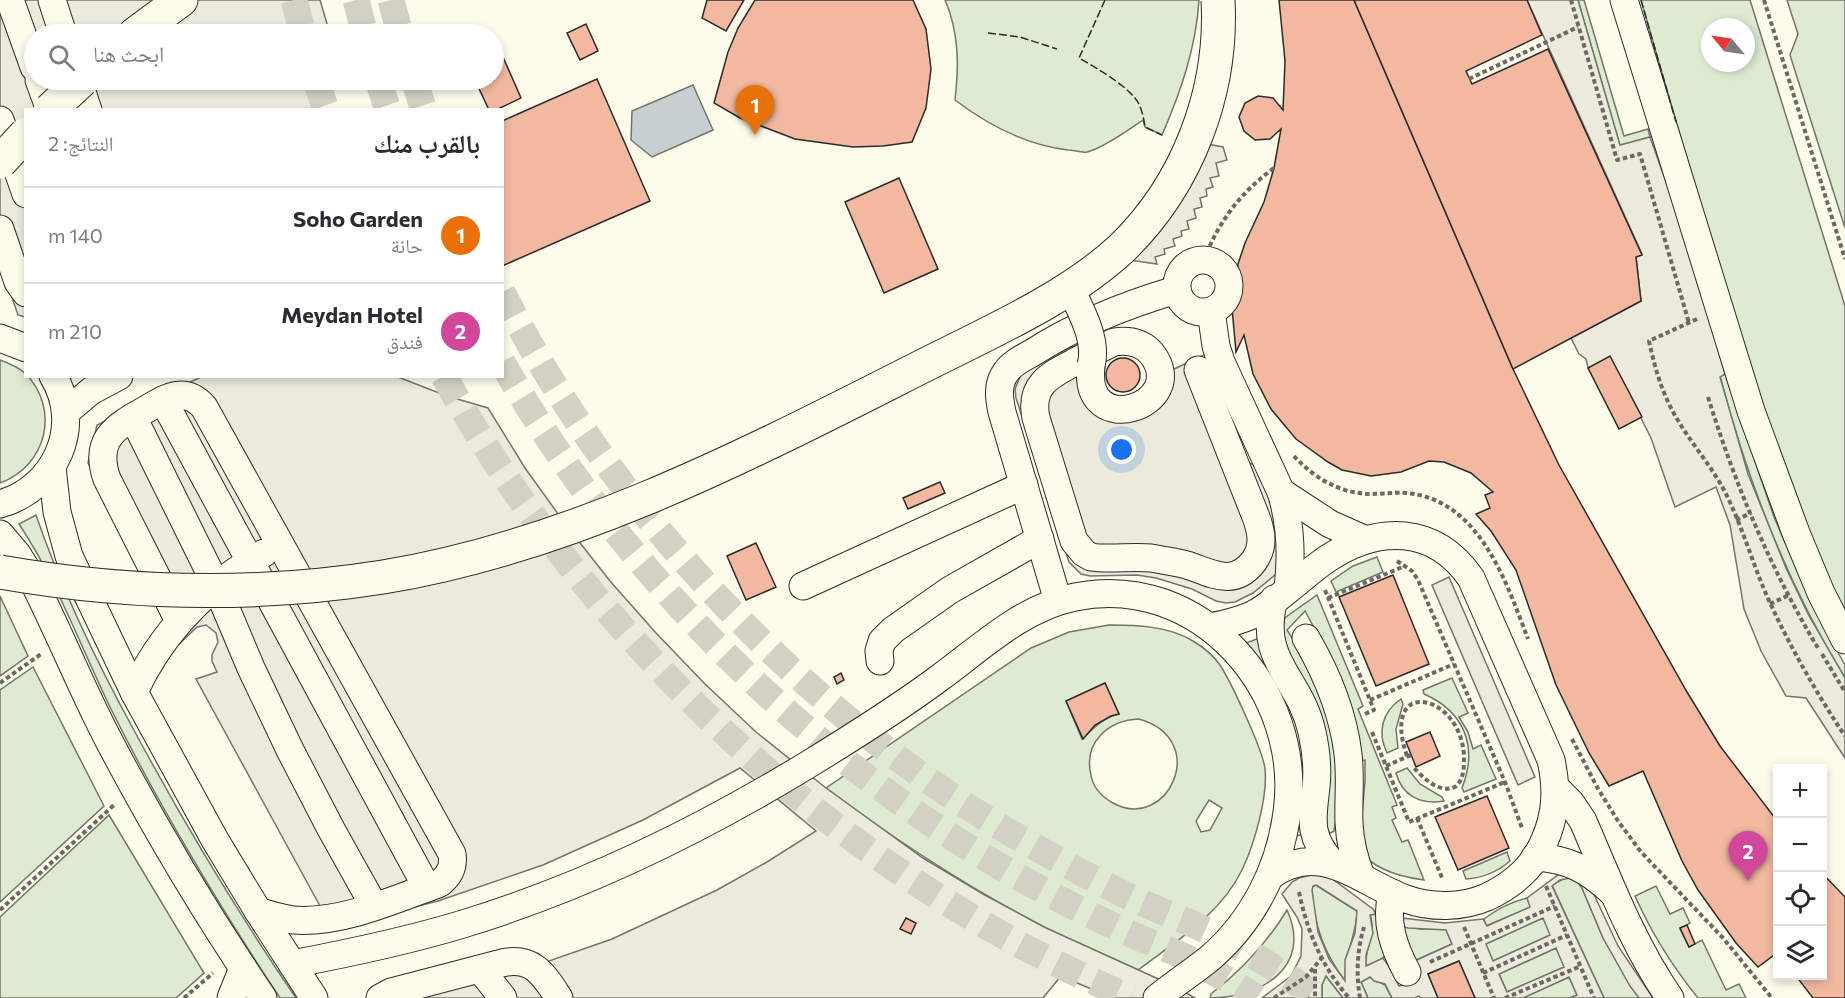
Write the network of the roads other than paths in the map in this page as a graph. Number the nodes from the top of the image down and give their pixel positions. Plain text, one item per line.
1 (10, 0) edge
2 (52, 0) edge
3 (181, 0) edge
4 (1218, 0) edge
5 (1624, 0) edge
6 (60, 24) edge
7 (149, 24) edge
8 (24, 39) edge
9 (43, 90) edge
10 (70, 90) edge
11 (83, 90) edge
12 (49, 108) edge
13 (52, 108) edge
14 (87, 108) edge
15 (0, 120) edge
16 (24, 136) edge
17 (0, 162) edge
18 (24, 188) edge
19 (0, 229) edge
20 (1070, 287) junction
21 (24, 290) edge
22 (1176, 290) junction
23 (1211, 311) junction
24 (0, 338) edge
25 (24, 347) edge
26 (1198, 370) dead end
27 (54, 378) edge
28 (115, 378) edge
29 (163, 400) junction
30 (66, 412) junction
31 (133, 417) junction
32 (1258, 441) junction
33 (1229, 449) junction
34 (52, 467) junction
35 (1024, 485) junction
36 (1281, 492) junction
37 (0, 504) edge
38 (0, 534) edge
39 (1040, 539) junction
40 (1366, 540) junction
41 (280, 544) junction
42 (250, 561) junction
43 (0, 572) edge
44 (216, 585) junction
45 (803, 586) dead end
46 (1281, 593) junction
47 (1058, 601) junction
48 (179, 621) junction
49 (1210, 627) junction
50 (1306, 638) dead end
51 (1845, 640) edge
52 (880, 661) dead end
53 (134, 692) junction
54 (1556, 788) junction
55 (1333, 864) junction
56 (1539, 869) junction
57 (1270, 876) junction
58 (1361, 876) junction
59 (427, 888) junction
60 (1392, 892) junction
61 (1617, 896) junction
62 (374, 906) junction
63 (258, 911) junction
64 (292, 964) junction
65 (243, 969) junction
66 (480, 969) junction
67 (1407, 972) road end
68 (409, 993) edge
69 (231, 998) edge
70 (263, 998) edge
71 (314, 998) edge
72 (380, 998) edge
73 (503, 998) edge
74 (559, 998) edge
75 (1158, 998) edge
76 (1670, 998) edge

1 - 8 street
2 - 6 street
3 - 7 main road
4 - 20 main road, bridge
5 - 51 street
9 - 12 street
10 - 13 main road, bridge
11 - 14 street
15 - 18 street
16 - 17 main road, bridge
19 - 21 street
20 - 33 street, bridge
20 - 43 main road, bridge
22 - 23 street
22 - 23 street
22 - 35 street
23 - 32 street
24 - 25 street
26 - 33 street
27 - 30 street
28 - 30 street
29 - 31 street
29 - 41 street
29 - 42 street
30 - 34 street
31 - 44 street
31 - 48 street
32 - 33 street
32 - 36 street
34 - 37 street
34 - 53 street
35 - 39 street
35 - 45 street
36 - 40 street
36 - 46 street
38 - 65 street
39 - 47 street
39 - 52 street
40 - 46 street
40 - 54 street
41 - 42 street
41 - 59 street
42 - 44 street
42 - 59 street
44 - 48 street
44 - 62 street
46 - 49 street
46 - 55 street
47 - 49 street
47 - 64 street
48 - 53 street
49 - 57 street
50 - 58 street
53 - 63 street
54 - 56 street
54 - 61 street
55 - 57 street
55 - 58 street
56 - 60 street
56 - 61 street
57 - 75 street
58 - 60 street
59 - 62 street
60 - 67 street
61 - 76 street
62 - 63 street
63 - 64 street
64 - 71 street
65 - 69 street
65 - 70 street
66 - 68 street
66 - 73 street
66 - 74 street
68 - 72 street

